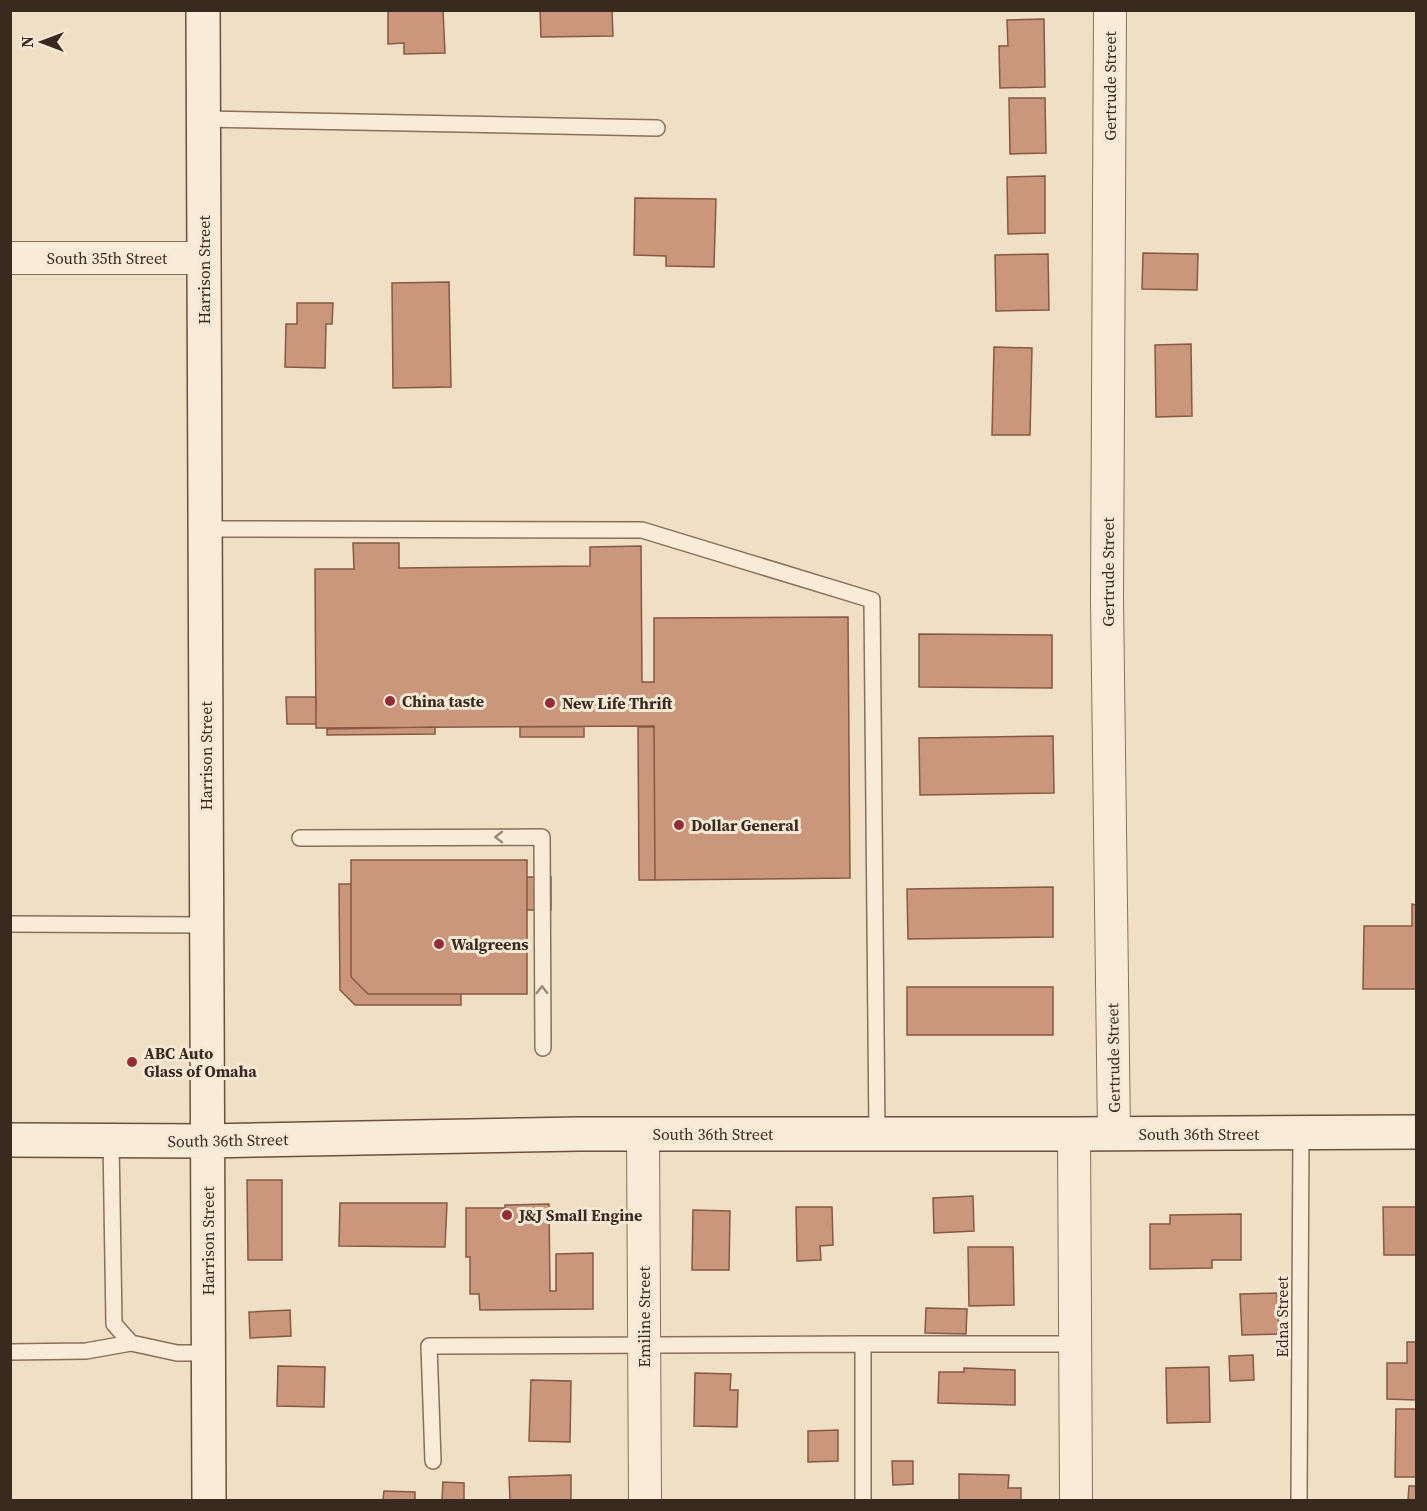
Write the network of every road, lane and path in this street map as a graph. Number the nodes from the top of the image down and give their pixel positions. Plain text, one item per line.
1 (203, 10) edge
2 (1110, 10) edge
3 (203, 119) junction
4 (657, 128) dead end
5 (10, 258) edge
6 (204, 258) junction
7 (205, 529) junction
8 (300, 838) dead end
9 (10, 924) edge
10 (206, 925) junction
11 (543, 1048) dead end
12 (1416, 1132) edge
13 (1301, 1133) junction
14 (643, 1134) junction
15 (877, 1134) junction
16 (1074, 1134) junction
17 (1114, 1134) junction
18 (10, 1140) edge
19 (111, 1141) junction
20 (207, 1141) junction
21 (131, 1343) junction
22 (863, 1344) junction
23 (1075, 1344) junction
24 (644, 1345) junction
25 (10, 1352) edge
26 (208, 1353) junction
27 (433, 1461) dead end
28 (209, 1500) edge
29 (645, 1500) edge
30 (864, 1500) edge
31 (1076, 1500) edge
32 (1299, 1500) edge

1 - 3 main road, Harrison Street
2 - 17 street, Gertrude Street
3 - 4 lane
3 - 6 main road, Harrison Street
5 - 6 street, South 35th Street
6 - 7 main road, Harrison Street
7 - 10 main road, Harrison Street
7 - 15 lane
11 -> 8 lane
9 - 10 lane
10 - 20 main road, Harrison Street
12 - 13 main road, South 36th Street
13 - 17 main road, South 36th Street
13 - 32 lane, Edna Street
14 - 15 main road, South 36th Street
14 - 20 main road, South 36th Street
14 - 24 street, Emiline Street
15 - 16 main road, South 36th Street
16 - 17 main road, South 36th Street
16 - 23 street
18 - 19 main road, South 36th Street
19 - 20 main road, South 36th Street
19 - 21 lane
20 - 26 main road, Harrison Street
21 - 25 lane
21 - 26 lane
22 - 23 lane
22 - 24 lane
22 - 30 lane
23 - 31 street
24 - 27 lane
24 - 29 street, Emiline Street
26 - 28 main road, Harrison Street

